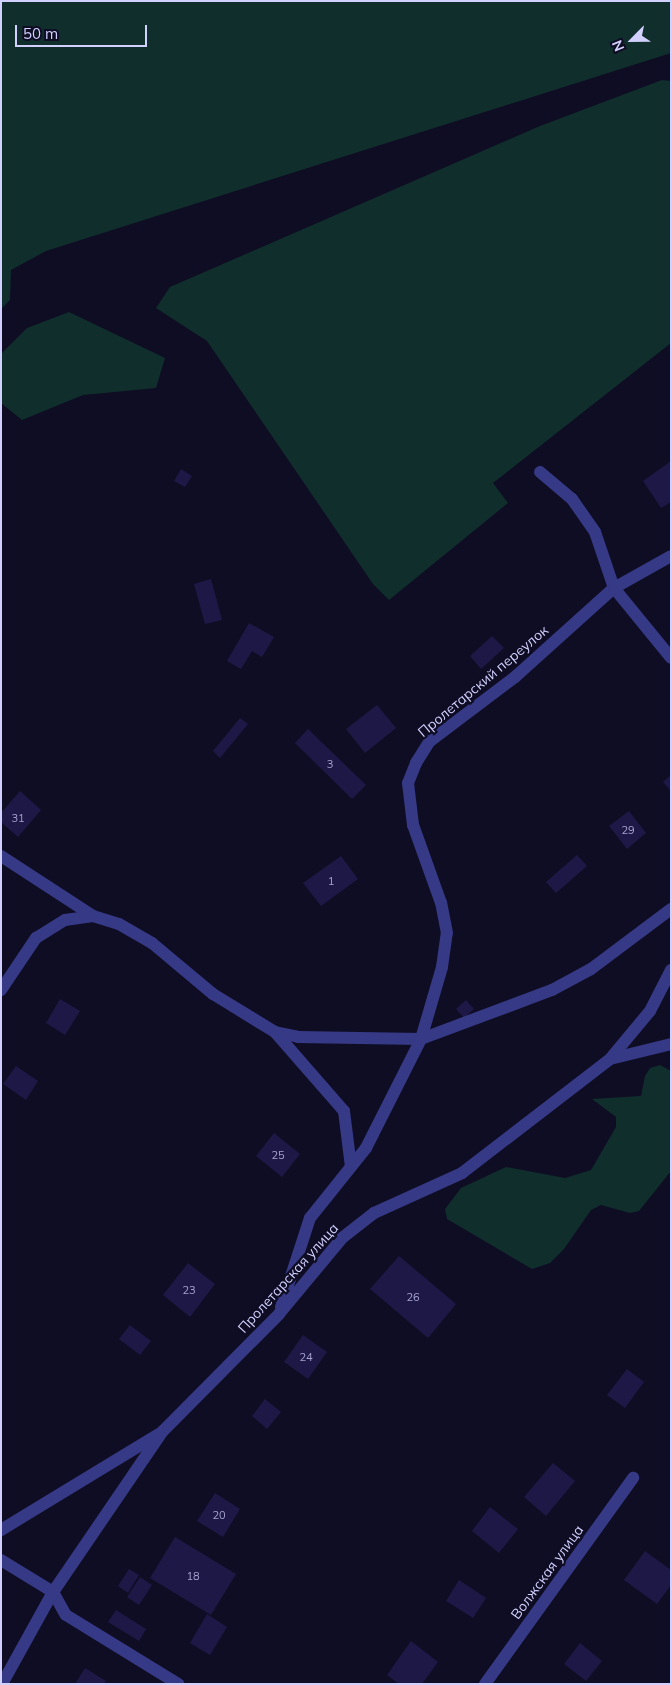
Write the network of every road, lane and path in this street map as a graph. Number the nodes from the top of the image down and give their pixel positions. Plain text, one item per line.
1 (540, 472) dead end
2 (671, 556) edge
3 (614, 588) junction
4 (671, 658) edge
5 (1, 856) edge
6 (671, 909) edge
7 (93, 916) junction
8 (671, 970) edge
9 (1, 990) edge
10 (275, 1032) junction
11 (421, 1039) junction
12 (671, 1044) edge
13 (610, 1059) junction
14 (351, 1167) junction
15 (279, 1314) junction
16 (163, 1432) junction
17 (633, 1478) dead end
18 (1, 1530) edge
19 (1, 1560) edge
20 (53, 1592) junction
21 (2, 1684) edge
22 (178, 1684) edge
23 (485, 1684) edge

1 - 3 street
2 - 3 street, Пролетарский переулок
3 - 4 street
3 - 11 street, Пролетарский переулок
5 - 7 street
6 - 11 street
7 - 9 street
7 - 10 street
8 - 13 street, Пролетарская улица
10 - 11 street
10 - 14 street
11 - 14 street, Пролетарский переулок
12 - 13 street
13 - 15 street, Пролетарская улица
14 - 15 street, Пролетарский переулок
15 - 16 street, Пролетарская улица
16 - 18 street
16 - 20 street, Пролетарская улица
17 - 23 street, Волжская улица
19 - 20 street
20 - 21 street, Пролетарская улица
20 - 22 street

